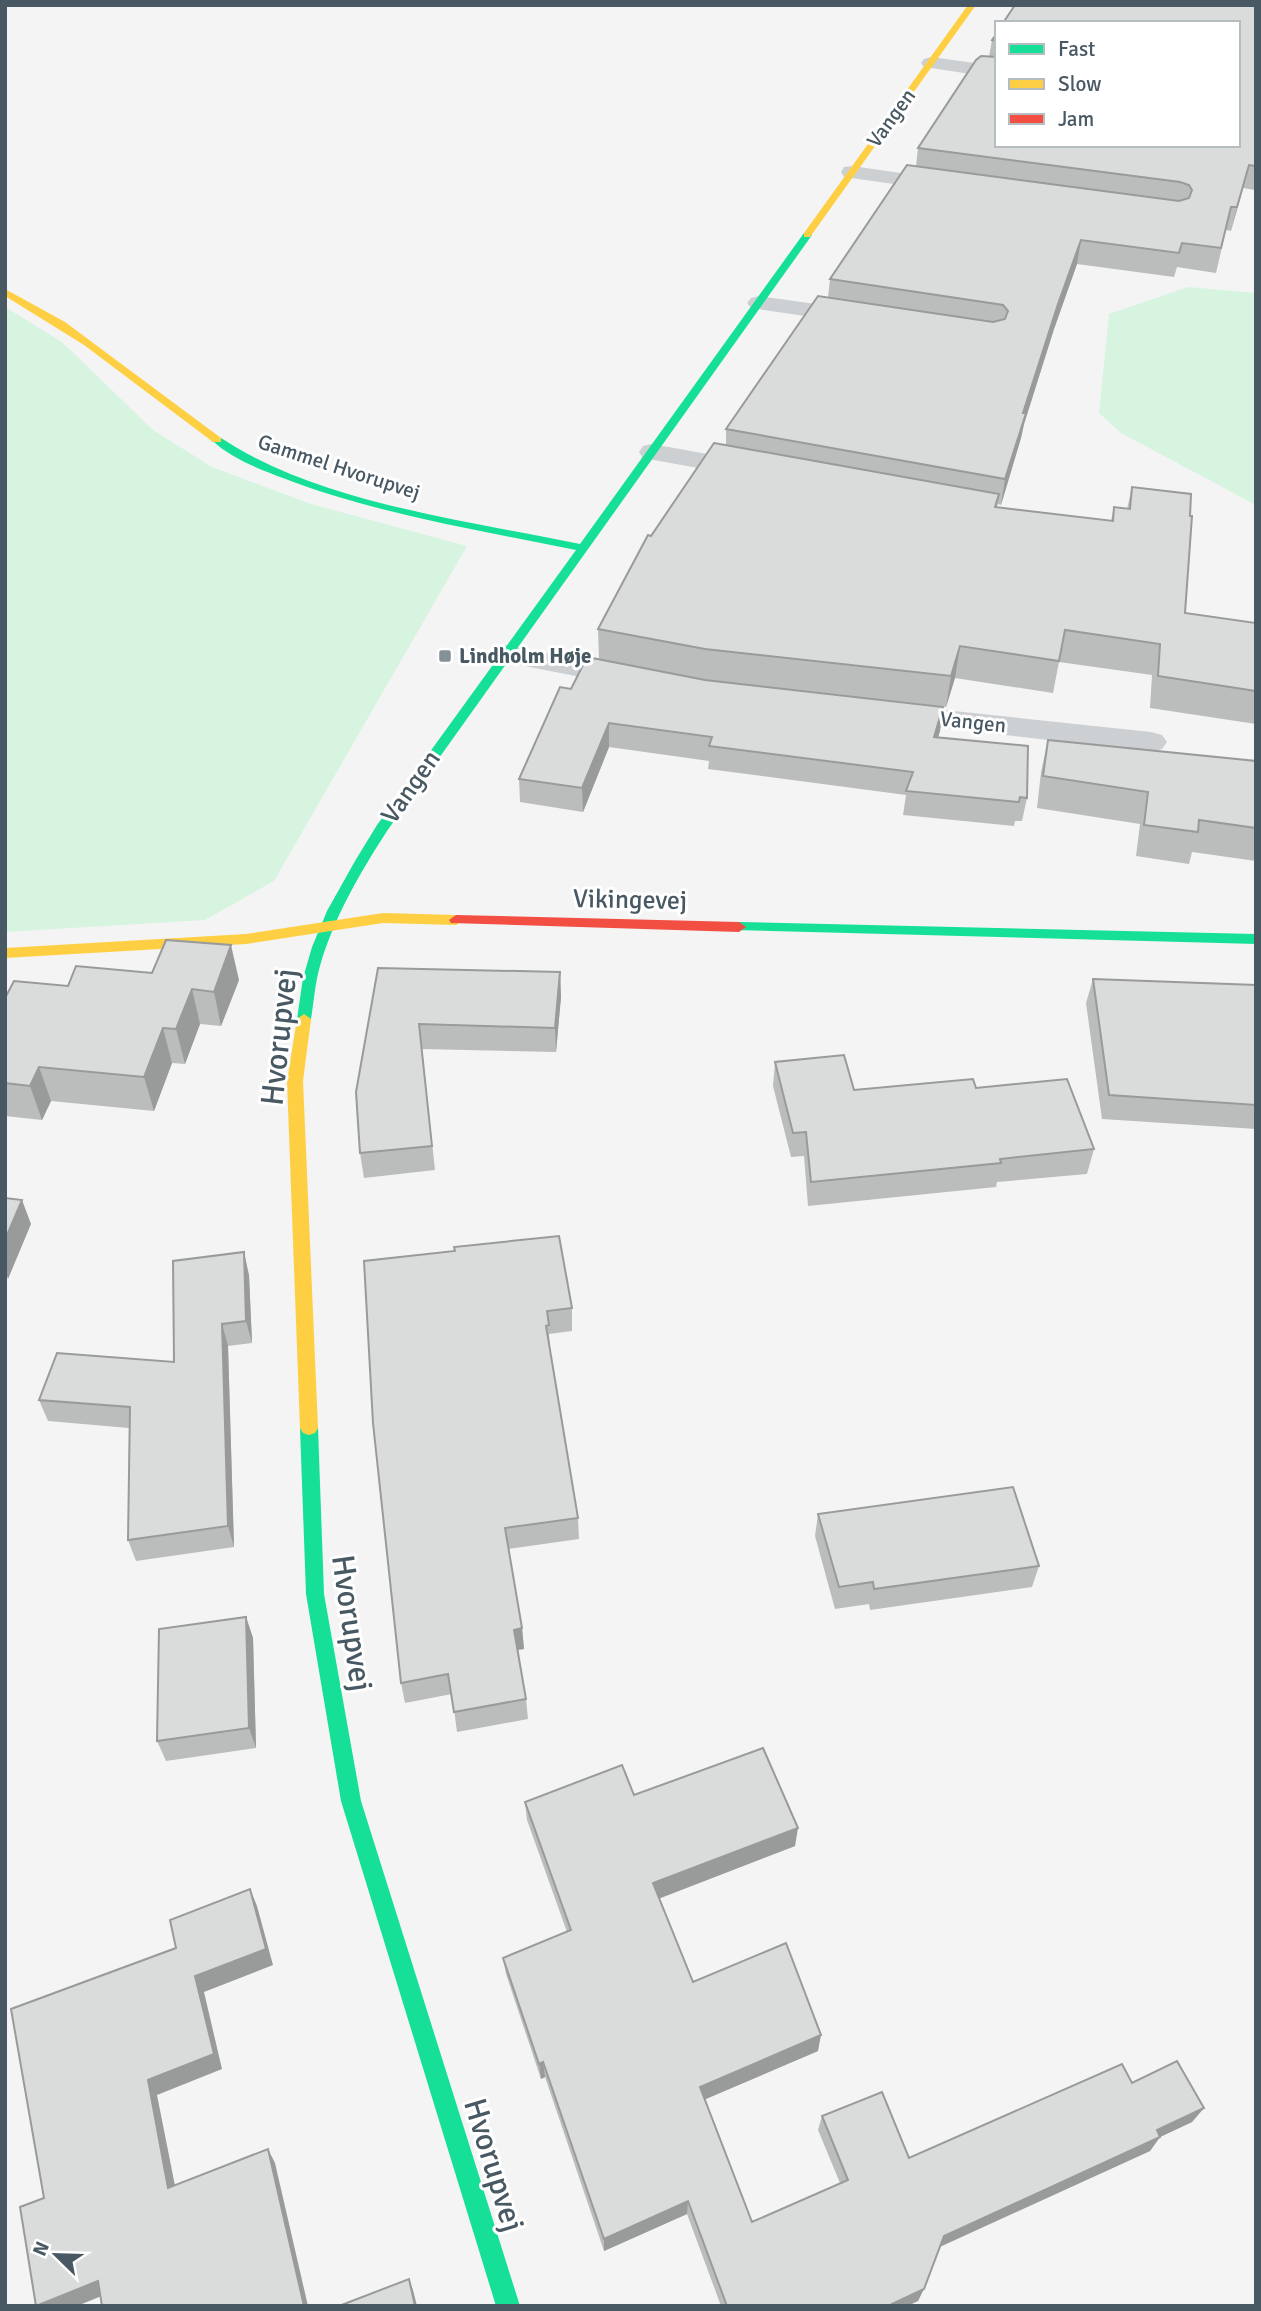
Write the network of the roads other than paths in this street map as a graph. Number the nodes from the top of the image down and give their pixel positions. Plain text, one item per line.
1 (972, 5) edge
2 (931, 63) junction
3 (995, 72) edge
4 (852, 172) junction
5 (967, 189) edge
6 (5, 292) edge
7 (759, 303) junction
8 (879, 320) edge
9 (652, 452) junction
10 (773, 474) edge
11 (584, 548) junction
12 (505, 654) junction
13 (665, 684) edge
14 (861, 709) edge
15 (1151, 742) dead end
16 (327, 926) junction
17 (1256, 939) edge
18 (5, 953) edge
19 (508, 2306) edge

1 - 2 street, Vangen
2 - 3 street, Vangen
2 - 4 street, Vangen
4 - 5 street, Vangen
4 - 7 street, Vangen
6 - 11 street, Gammel Hvorupvej
7 - 8 street
7 - 9 street, Vangen
9 - 10 street
9 - 11 street, Vangen
11 - 12 street, Vangen
12 - 13 street
12 - 16 street, Vangen
14 - 15 street, Vangen
16 - 17 street, Vikingevej
16 - 18 street, Vikingevej
16 - 19 street, Hvorupvej

